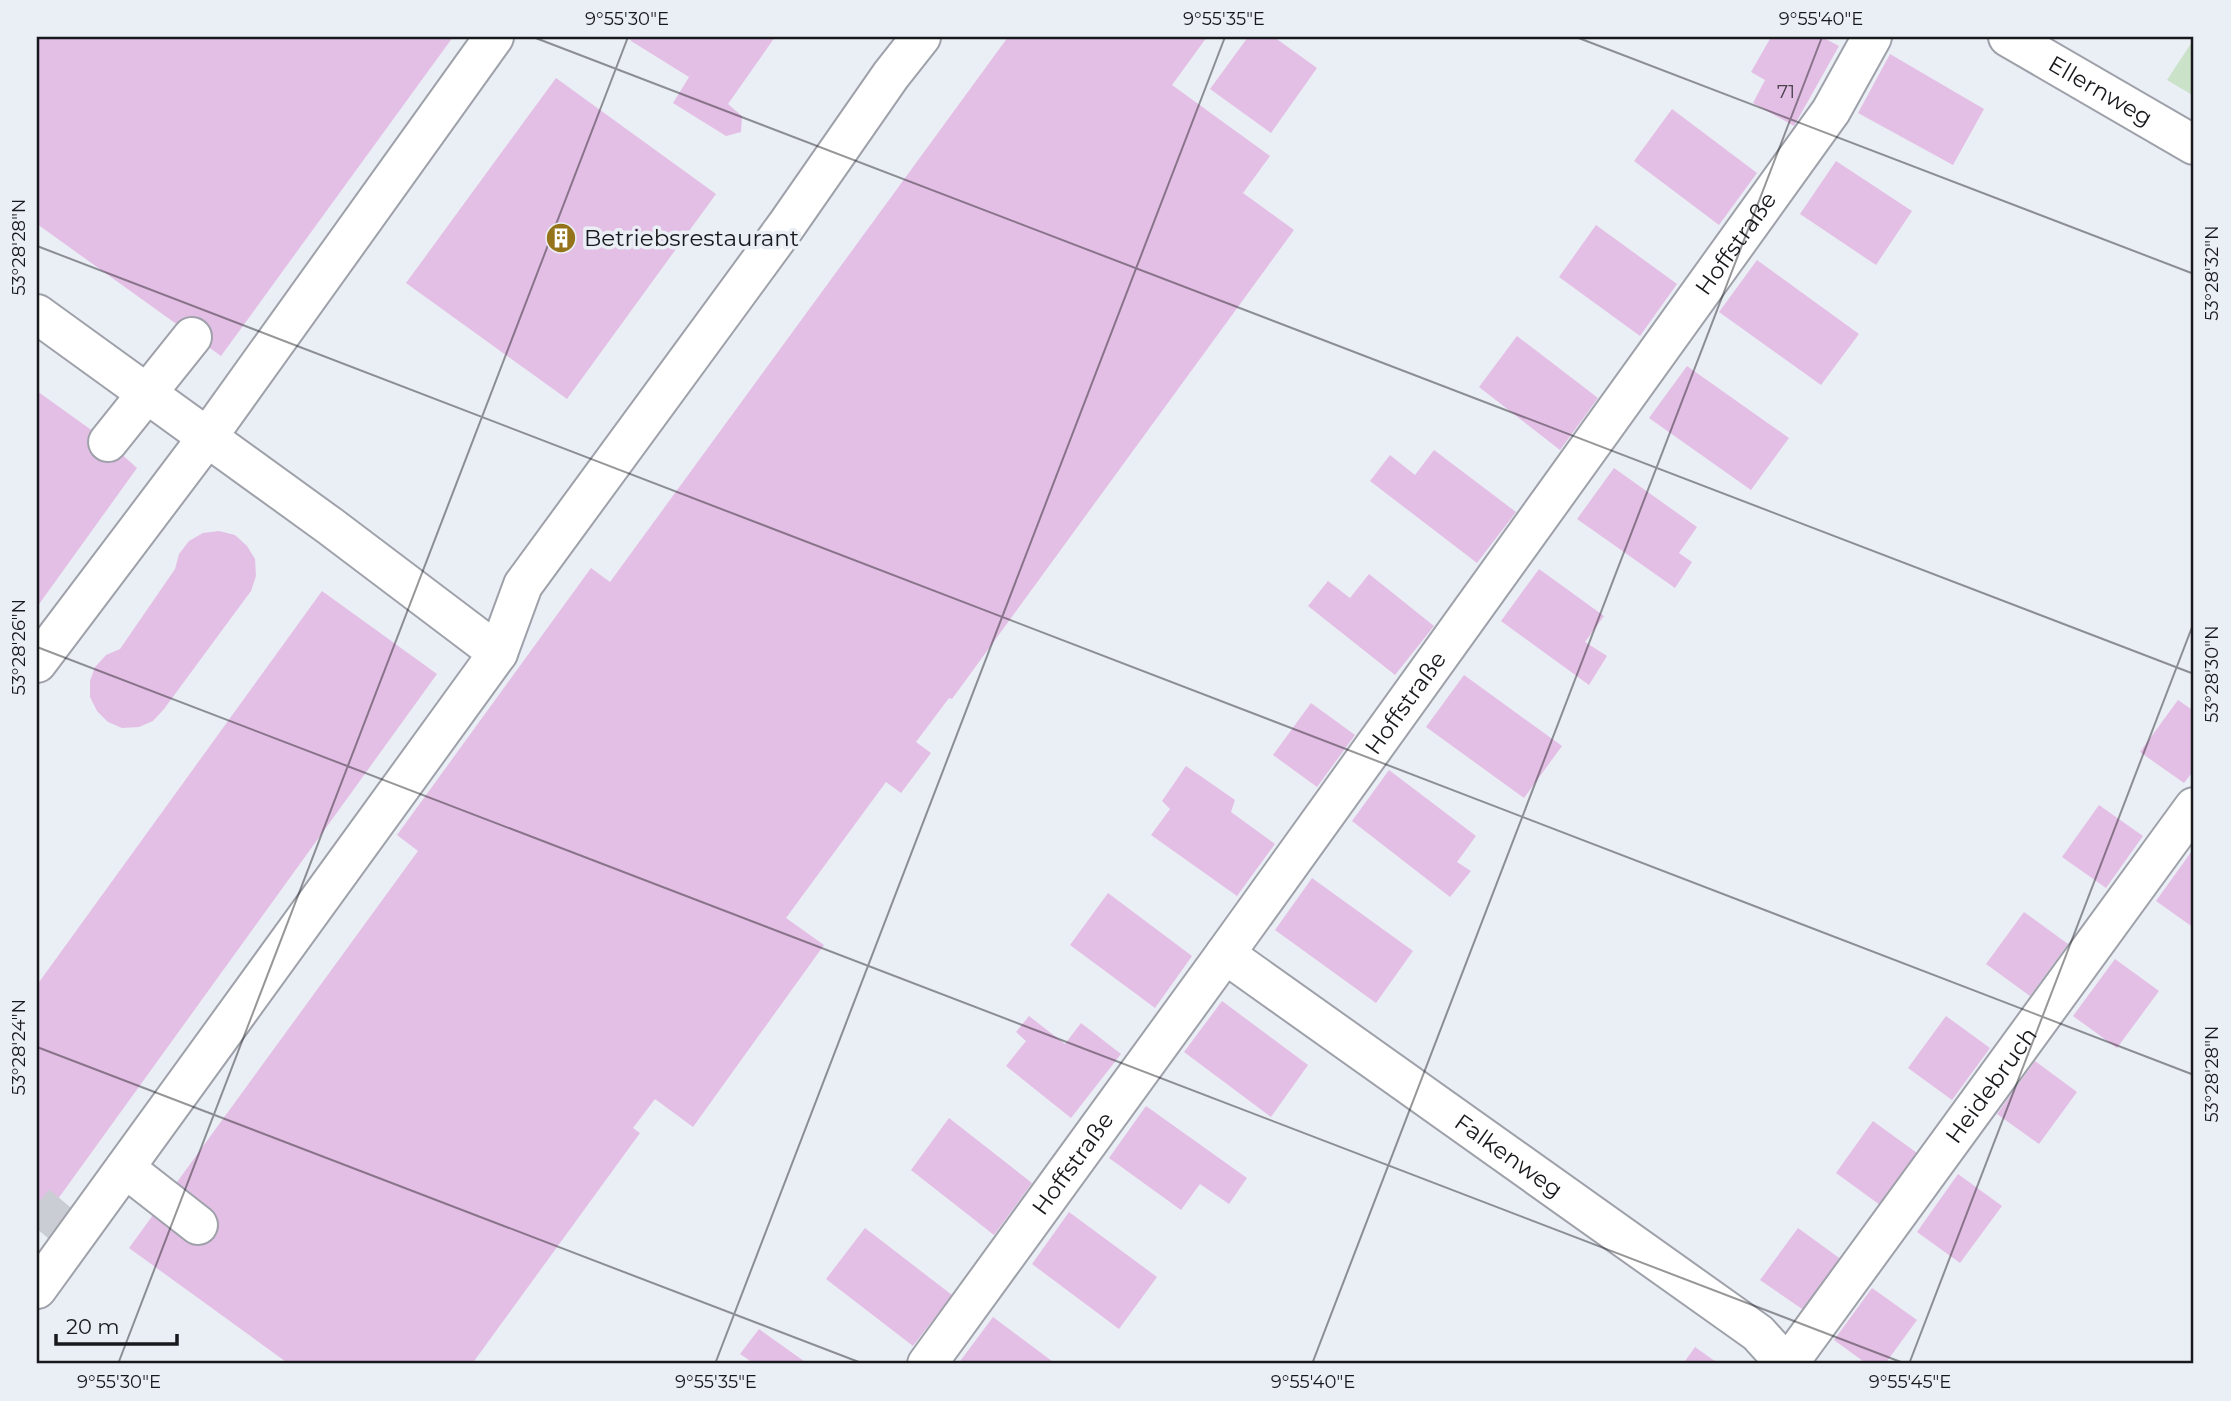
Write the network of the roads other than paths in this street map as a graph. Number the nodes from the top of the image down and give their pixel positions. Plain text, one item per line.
1 (494, 37) edge
2 (921, 37) edge
3 (1872, 37) edge
4 (2008, 37) edge
5 (2194, 145) edge
6 (37, 314) edge
7 (192, 337) dead end
8 (146, 395) junction
9 (206, 439) junction
10 (108, 442) dead end
11 (498, 653) junction
12 (37, 663) edge
13 (2194, 807) edge
14 (1225, 954) junction
15 (125, 1168) junction
16 (198, 1225) dead end
17 (37, 1289) edge
18 (927, 1364) edge
19 (1787, 1364) edge

1 - 9 street
2 - 11 street
3 - 14 street, Hoffstraße
4 - 5 street, Ellernweg
6 - 8 street
7 - 8 street
8 - 9 street
8 - 10 street
9 - 11 street
9 - 12 street
11 - 15 street
13 - 19 street, Heidebruch
14 - 18 street, Hoffstraße
14 - 19 street, Falkenweg
15 - 16 street
15 - 17 street

